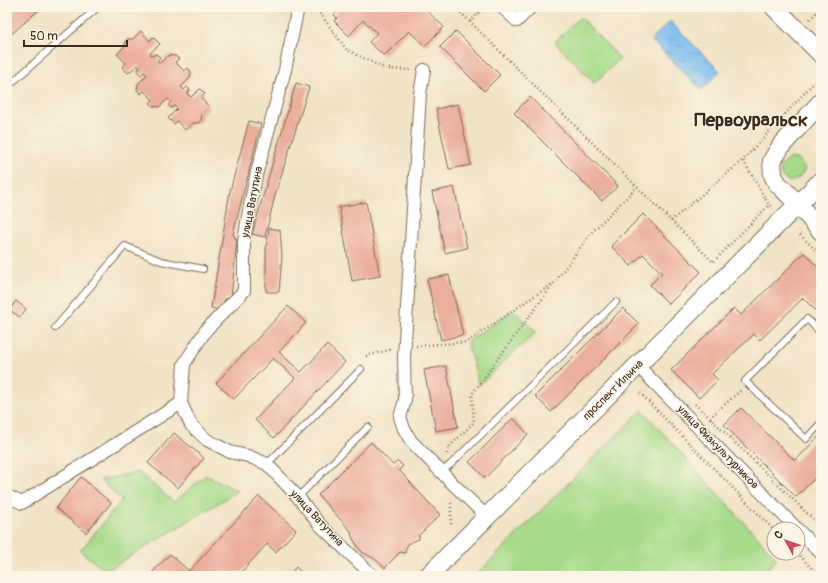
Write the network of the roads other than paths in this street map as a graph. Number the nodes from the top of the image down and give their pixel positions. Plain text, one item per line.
1 (98, 7) edge
2 (298, 7) edge
3 (502, 7) edge
4 (531, 7) edge
5 (774, 7) edge
6 (821, 54) edge
7 (424, 70) road end
8 (7, 87) edge
9 (821, 102) edge
10 (821, 181) edge
11 (821, 200) edge
12 (798, 204) junction
13 (821, 231) edge
14 (202, 269) dead end
15 (616, 302) dead end
16 (55, 328) dead end
17 (821, 333) edge
18 (638, 366) junction
19 (361, 369) dead end
20 (181, 403) junction
21 (821, 423) edge
22 (368, 427) dead end
23 (267, 464) junction
24 (445, 469) junction
25 (7, 496) edge
26 (298, 497) junction
27 (487, 516) junction
28 (790, 521) edge
29 (806, 537) edge
30 (821, 553) edge
31 (373, 576) edge
32 (428, 576) edge

1 - 8 lane
2 - 20 street, улица Ватутина
3 - 4 street
5 - 6 main road
7 - 24 street
9 - 12 main road
10 - 12 main road, проспект Ильича
11 - 12 main road
12 - 13 main road
12 - 18 main road, проспект Ильича
14 - 16 lane
15 - 24 lane
17 - 21 lane
18 - 27 main road, проспект Ильича
18 - 28 street, улица Физкультурников
19 - 23 lane
20 - 23 street, улица Ватутина
20 - 25 street
22 - 26 lane
23 - 26 street, улица Ватутина
24 - 27 street
26 - 31 street, улица Ватутина
27 - 32 main road, проспект Ильича
29 - 30 street, улица Физкультурников

